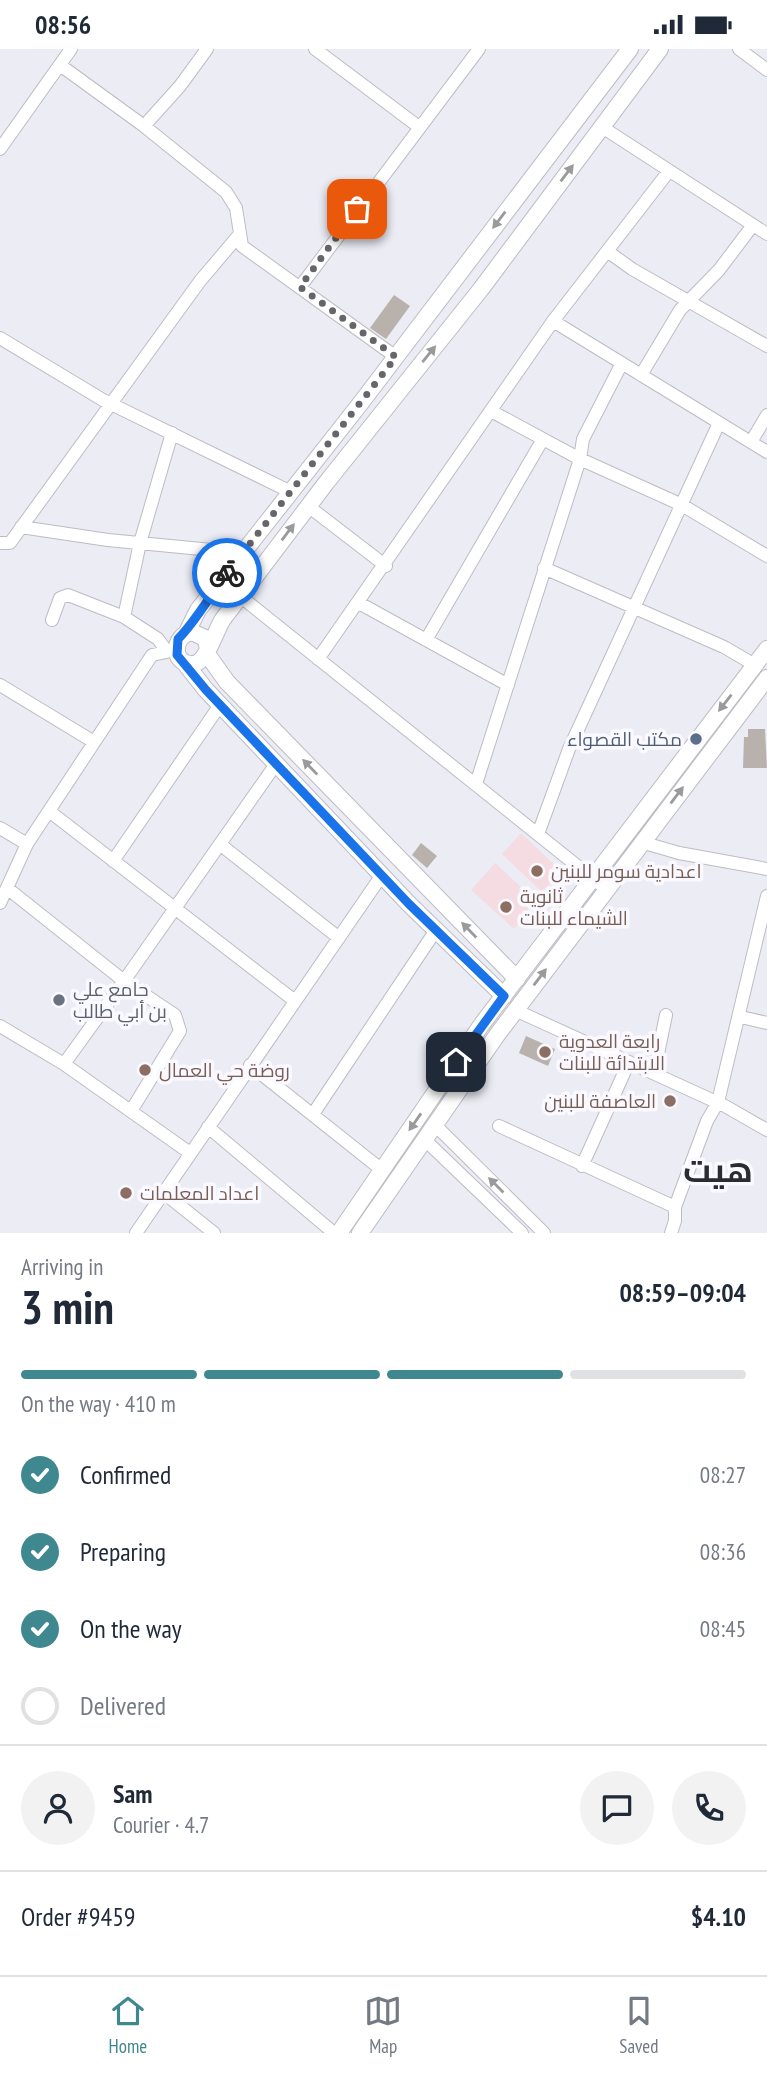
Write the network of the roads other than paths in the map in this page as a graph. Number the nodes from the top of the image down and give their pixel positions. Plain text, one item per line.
1 (71, 49) edge
2 (207, 49) edge
3 (315, 49) edge
4 (479, 49) edge
5 (630, 49) edge
6 (660, 49) edge
7 (739, 49) edge
8 (762, 49) edge
9 (332, 54) edge
10 (754, 61) junction
11 (60, 65) junction
12 (767, 70) edge
13 (144, 126) junction
14 (419, 127) junction
15 (602, 127) junction
16 (5, 132) edge
17 (0, 149) edge
18 (669, 171) junction
19 (762, 228) edge
20 (239, 235) junction
21 (607, 251) junction
22 (300, 287) junction
23 (692, 300) junction
24 (552, 321) junction
25 (0, 338) edge
26 (767, 346) edge
27 (396, 357) junction
28 (622, 363) junction
29 (641, 375) junction
30 (112, 404) junction
31 (491, 411) junction
32 (767, 415) edge
33 (719, 423) junction
34 (172, 433) junction
35 (543, 439) junction
36 (751, 442) junction
37 (767, 452) edge
38 (580, 459) junction
39 (291, 492) junction
40 (682, 505) junction
41 (309, 506) junction
42 (20, 527) junction
43 (0, 543) edge
44 (140, 543) junction
45 (243, 552) junction
46 (767, 556) edge
47 (386, 566) junction
48 (544, 568) junction
49 (240, 596) junction
50 (359, 603) junction
51 (634, 607) junction
52 (124, 617) junction
53 (52, 620) dead end
54 (187, 632) junction
55 (426, 640) junction
56 (767, 649) edge
57 (207, 651) junction
58 (175, 654) junction
59 (318, 659) junction
60 (751, 670) junction
61 (763, 682) edge
62 (0, 685) edge
63 (508, 685) junction
64 (220, 705) junction
65 (94, 742) junction
66 (276, 764) junction
67 (476, 784) junction
68 (49, 811) junction
69 (0, 828) edge
70 (538, 834) junction
71 (641, 842) junction
72 (27, 843) junction
73 (221, 845) junction
74 (113, 861) junction
75 (767, 869) edge
76 (382, 875) junction
77 (593, 877) junction
78 (7, 888) junction
79 (606, 889) junction
80 (767, 896) edge
81 (0, 903) edge
82 (177, 910) junction
83 (436, 930) junction
84 (339, 938) junction
85 (517, 979) junction
86 (124, 981) junction
87 (504, 996) junction
88 (295, 1001) junction
89 (515, 1010) junction
90 (666, 1015) dead end
91 (740, 1017) junction
92 (767, 1023) edge
93 (0, 1026) edge
94 (629, 1062) junction
95 (64, 1064) junction
96 (250, 1065) junction
97 (654, 1073) junction
98 (718, 1103) junction
99 (131, 1111) junction
100 (313, 1114) junction
101 (435, 1125) junction
102 (499, 1126) dead end
103 (208, 1127) junction
104 (767, 1130) edge
105 (425, 1140) junction
106 (461, 1151) junction
107 (190, 1153) junction
108 (452, 1165) junction
109 (582, 1166) junction
110 (382, 1170) junction
111 (164, 1193) junction
112 (675, 1207) junction
113 (136, 1233) edge
114 (214, 1233) edge
115 (336, 1233) edge
116 (360, 1233) edge
117 (522, 1233) edge
118 (544, 1233) edge
119 (671, 1233) edge

1 - 11 street
2 - 13 street
3 - 9 street
4 - 14 street
5 -> 27 street
6 - 15 street
7 - 10 street
8 - 10 street
9 - 14 street
10 - 12 street
11 - 13 street
11 - 16 street
13 - 20 street
14 - 22 street
15 - 18 street
41 -> 15 street
16 - 17 street
18 - 19 street
18 - 21 street
19 - 23 street
20 - 22 street
20 - 30 street
21 - 23 street
21 - 24 street
22 - 27 street
23 - 26 street
23 - 29 street
24 - 28 street
24 - 31 street
25 - 30 street
27 - 39 street
28 - 29 street
28 - 38 street
29 - 33 street
30 - 34 street
30 - 42 street
31 - 35 street
31 - 47 street
32 - 36 street
33 - 36 street
33 - 40 street
34 - 39 street
34 - 44 street
35 - 38 street
35 - 55 street
36 - 37 street
38 - 40 street
38 - 48 street
39 - 45 street
40 - 46 street
40 - 51 street
41 - 47 street
49 -> 41 street
42 - 43 street
42 - 44 street
44 - 45 street
44 - 52 street
45 - 54 street
47 - 50 street
48 - 51 street
48 - 63 street
49 - 57 street
49 - 59 street
50 - 55 street
50 - 59 street
51 - 60 street
51 - 70 street
52 - 53 street
52 - 58 street
54 - 57 street
54 - 58 street
55 - 63 street
56 - 60 street
57 - 58 street
85 -> 57 street
58 - 64 street
58 - 65 street
59 - 67 street
60 - 61 street
60 -> 77 street
71 -> 61 street
62 - 65 street
63 - 67 street
64 - 66 street
64 - 74 street
65 - 68 street
66 - 73 street
66 - 76 street
67 - 70 street
68 - 72 street
68 - 74 street
69 - 72 street
70 - 77 street
71 - 75 street
71 - 79 street
72 - 78 street
73 - 82 street
73 - 84 street
74 - 82 street
76 - 83 street
76 - 84 street
77 - 79 street
77 - 85 street
78 - 81 street
78 - 86 street
89 -> 79 street
80 - 91 street
82 - 86 street
82 - 88 street
83 - 87 street
83 - 100 street
84 - 88 street
85 - 87 street
86 - 95 street
86 - 99 street
87 -> 110 street
88 - 96 street
89 - 94 street
89 - 101 street
90 - 97 street
91 - 92 street
91 - 98 street
93 - 95 street
94 - 97 street
94 - 109 street
95 - 99 street
96 - 100 street
96 - 103 street
97 - 98 street
98 - 104 street
98 - 112 street
99 - 107 street
100 - 110 street
101 - 105 street
101 - 106 street
102 - 109 street
103 - 107 street
103 - 115 street
105 - 108 street
105 - 116 street
106 - 108 street
118 -> 106 street
107 - 111 street
108 - 117 street
109 - 112 street
110 - 115 street
111 - 113 street
111 - 114 street
112 - 119 street

